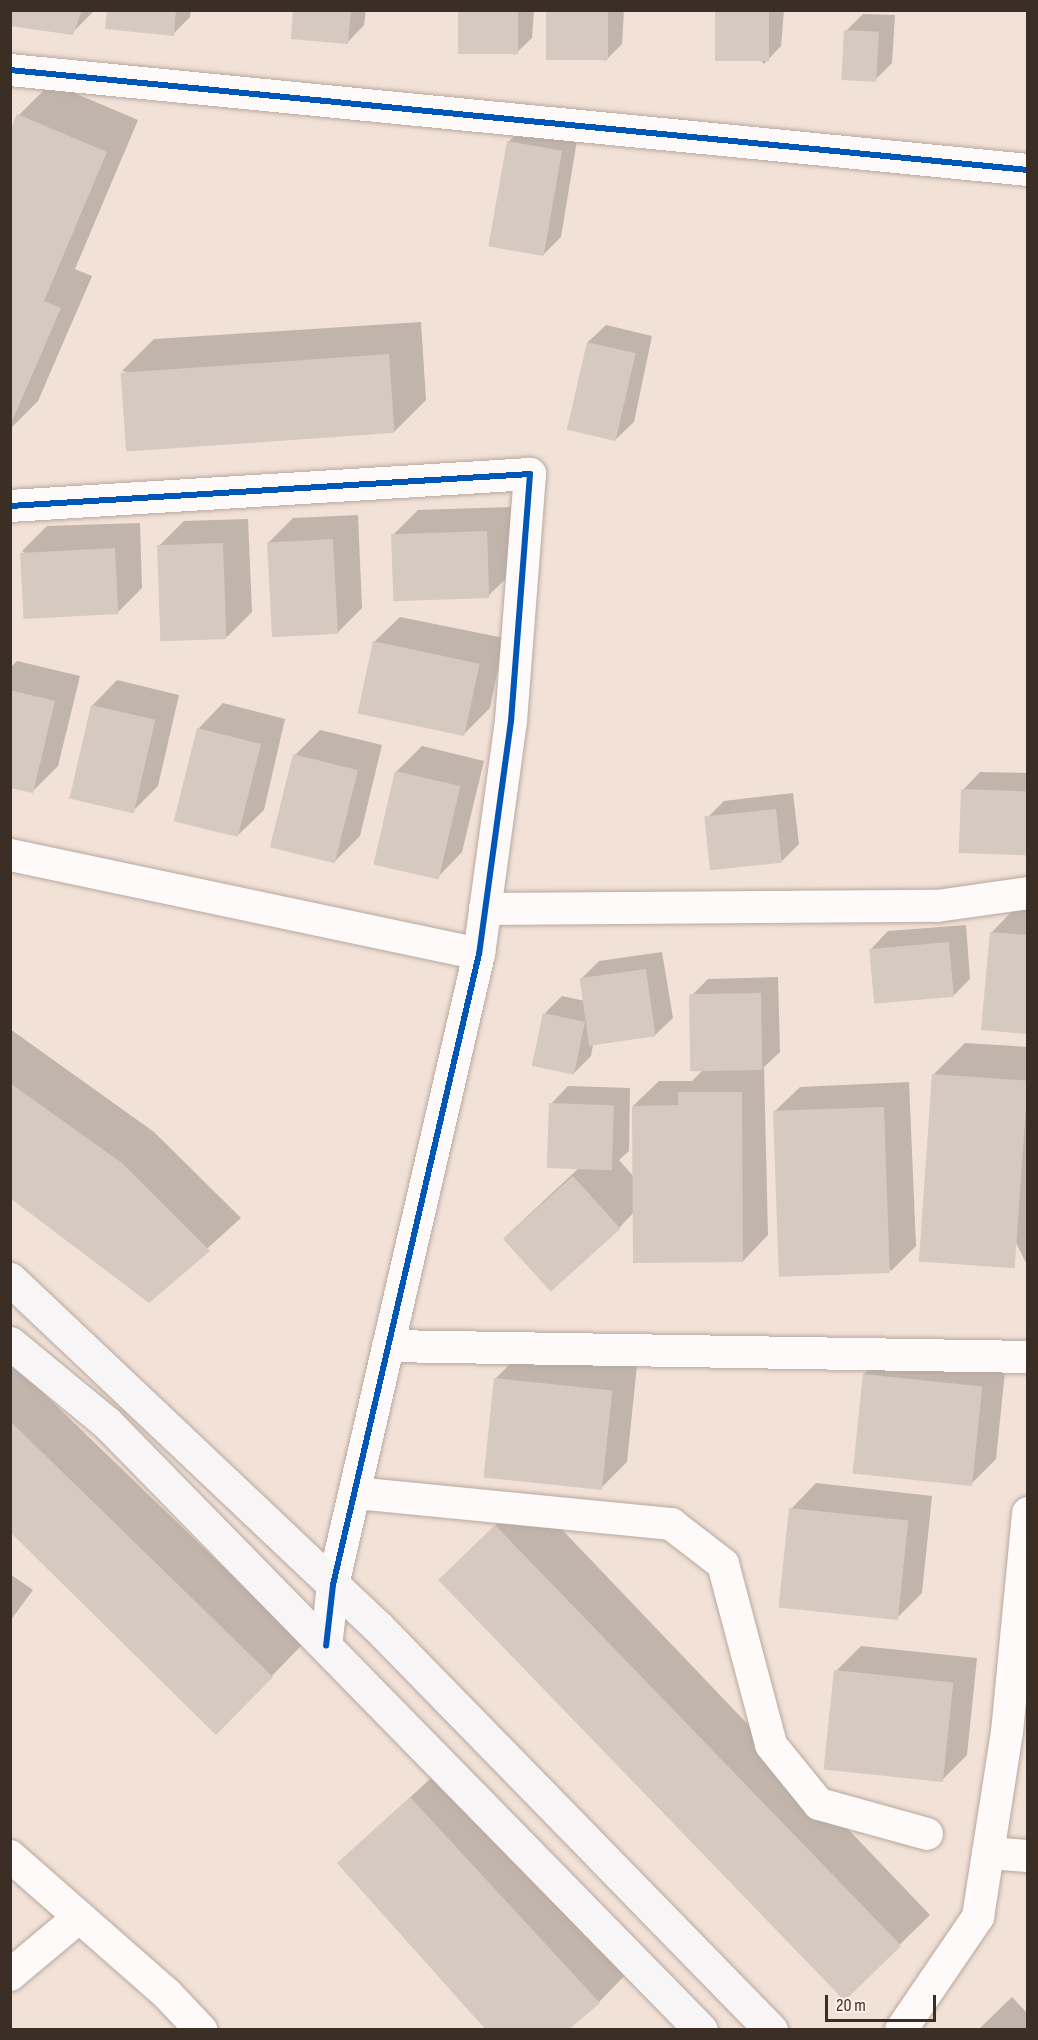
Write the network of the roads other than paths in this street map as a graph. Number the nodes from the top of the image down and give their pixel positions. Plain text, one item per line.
1 (10, 70) edge
2 (1028, 170) edge
3 (10, 506) edge
4 (10, 855) edge
5 (1028, 893) edge
6 (485, 909) junction
7 (479, 954) junction
8 (10, 1279) edge
9 (10, 1343) edge
10 (388, 1347) junction
11 (1028, 1357) edge
12 (355, 1493) junction
13 (1028, 1513) edge
14 (333, 1585) junction
15 (1022, 1623) edge
16 (326, 1646) junction
17 (927, 1834) dead end
18 (988, 1853) junction
19 (10, 1856) edge
20 (1028, 1856) edge
21 (79, 1917) junction
22 (10, 1975) edge
23 (201, 2030) edge
24 (700, 2030) edge
25 (771, 2030) edge
26 (901, 2030) edge

1 - 2 street
3 - 6 street
4 - 7 street
5 - 6 street
6 - 7 street
7 - 10 street
8 - 14 main road
9 - 16 main road
10 - 11 street
10 - 12 street
12 - 14 street
12 - 17 street
13 - 15 street
14 - 16 street
14 - 25 main road
15 - 18 street
16 - 24 main road
18 - 20 street
18 - 26 street
19 - 21 street
21 - 22 street
21 - 23 street

